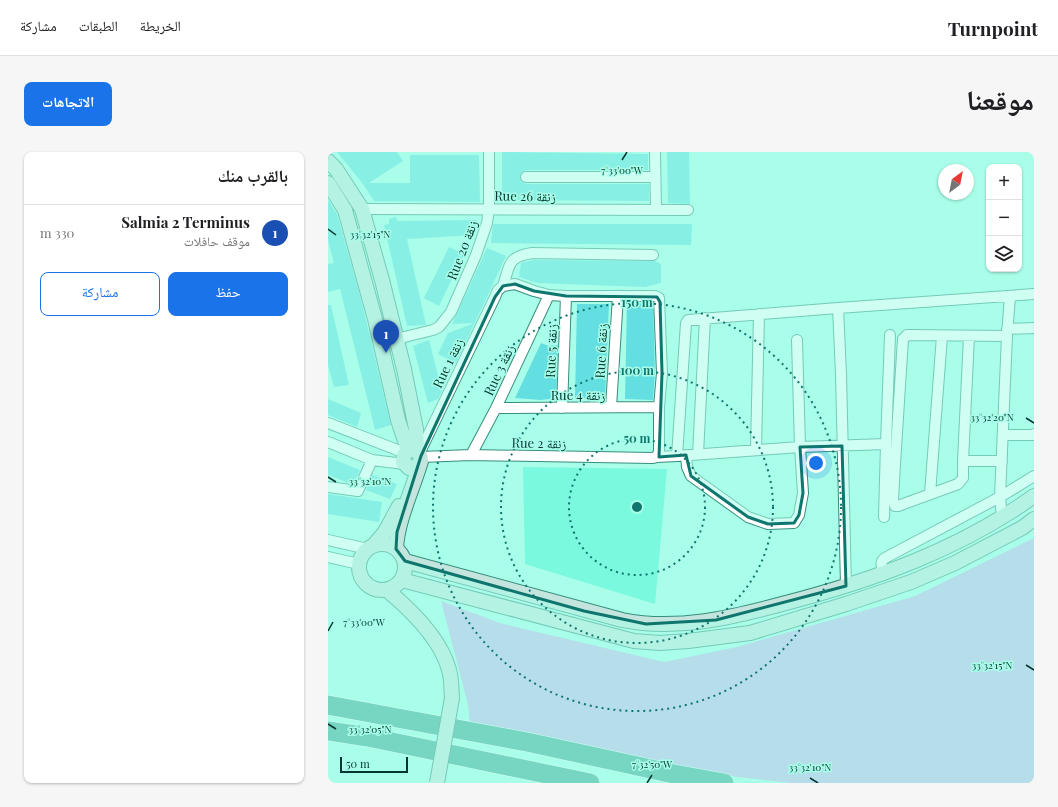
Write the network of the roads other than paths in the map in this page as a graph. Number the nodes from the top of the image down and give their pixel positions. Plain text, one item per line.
1 (489, 152) edge
2 (655, 152) edge
3 (328, 161) edge
4 (655, 176) junction
5 (526, 177) dead end
6 (328, 183) edge
7 (362, 209) junction
8 (489, 209) junction
9 (656, 210) junction
10 (688, 210) dead end
11 (653, 255) dead end
12 (503, 286) junction
13 (1034, 294) edge
14 (549, 295) junction
15 (566, 296) junction
16 (618, 296) junction
17 (1010, 296) junction
18 (838, 308) junction
19 (759, 314) junction
20 (705, 318) junction
21 (1034, 328) edge
22 (1007, 333) junction
23 (890, 335) dead end
24 (942, 336) junction
25 (969, 336) junction
26 (396, 339) junction
27 (797, 340) dead end
28 (611, 407) junction
29 (660, 407) junction
30 (496, 408) junction
31 (562, 408) junction
32 (328, 423) edge
33 (1034, 434) edge
34 (1003, 435) junction
35 (328, 442) edge
36 (886, 444) junction
37 (842, 446) junction
38 (800, 447) junction
39 (756, 450) junction
40 (698, 454) junction
41 (471, 455) junction
42 (682, 456) junction
43 (413, 457) junction
44 (657, 457) junction
45 (372, 460) junction
46 (1002, 461) junction
47 (963, 462) junction
48 (1034, 476) edge
49 (328, 487) edge
50 (930, 494) junction
51 (1034, 496) edge
52 (1000, 497) junction
53 (884, 517) dead end
54 (1002, 518) junction
55 (1034, 519) edge
56 (328, 540) edge
57 (372, 547) junction
58 (396, 548) junction
59 (328, 557) edge
60 (405, 561) junction
61 (359, 564) junction
62 (884, 573) junction
63 (402, 580) junction
64 (846, 586) junction
65 (388, 590) junction
66 (328, 705) edge
67 (328, 731) edge
68 (437, 783) edge
69 (590, 783) edge
70 (724, 783) edge

1 - 8 street, Rue 20 زنقة
2 - 4 street
3 - 7 street
4 - 5 street
4 - 9 street
6 - 43 street
7 - 8 street, Rue 26 زنقة
7 - 26 street
8 - 9 street, Rue 26 زنقة
8 - 26 street, Rue 20 زنقة
9 - 10 street, Rue 26 زنقة
11 - 12 street, Rue 1 زنقة
12 - 14 street
12 - 43 street, Rue 1 زنقة
13 - 17 street
14 - 15 street
14 - 30 street, Rue 3 زنقة
15 - 16 street
15 - 31 street, Rue 5 زنقة
16 - 28 street, Rue 6 زنقة
16 - 29 street
17 - 18 street
17 - 22 street
18 - 19 street
18 - 37 street
19 - 20 street
19 - 39 street
20 - 40 street
20 - 42 street
21 - 22 street
22 - 25 street
22 - 34 street
23 - 36 street
24 - 25 street
24 - 50 street
24 - 50 street
25 - 47 street
26 - 43 street
27 - 38 street
28 - 29 street, Rue 4 زنقة
28 - 31 street, Rue 4 زنقة
29 - 44 street
30 - 31 street, Rue 4 زنقة
30 - 41 street, Rue 3 زنقة
32 - 43 street
33 - 34 street
34 - 46 street
35 - 45 street
36 - 37 street, Rue 2 زنقة
36 - 53 street
37 - 38 street, Rue 2 زنقة
37 - 64 street
38 - 39 street, Rue 2 زنقة
38 - 42 street
39 - 40 street, Rue 2 زنقة
40 - 42 street, Rue 2 زنقة
41 - 43 street, Rue 2 زنقة
41 - 44 street, Rue 2 زنقة
42 - 44 street, Rue 2 زنقة
43 - 45 street
43 - 57 street
43 - 58 street
45 - 49 street
46 - 47 street
46 - 52 street
47 - 50 street
48 - 52 street
51 - 54 street
52 - 54 street
52 - 62 street
54 - 62 street
55 - 63 street
56 - 57 street
57 - 58 street
57 - 61 street
58 - 60 street
59 - 61 street
60 - 63 street
60 - 64 street
61 - 65 street
62 - 64 street
63 - 65 street
65 - 68 street, bridge
66 - 70 highway
67 - 69 highway

